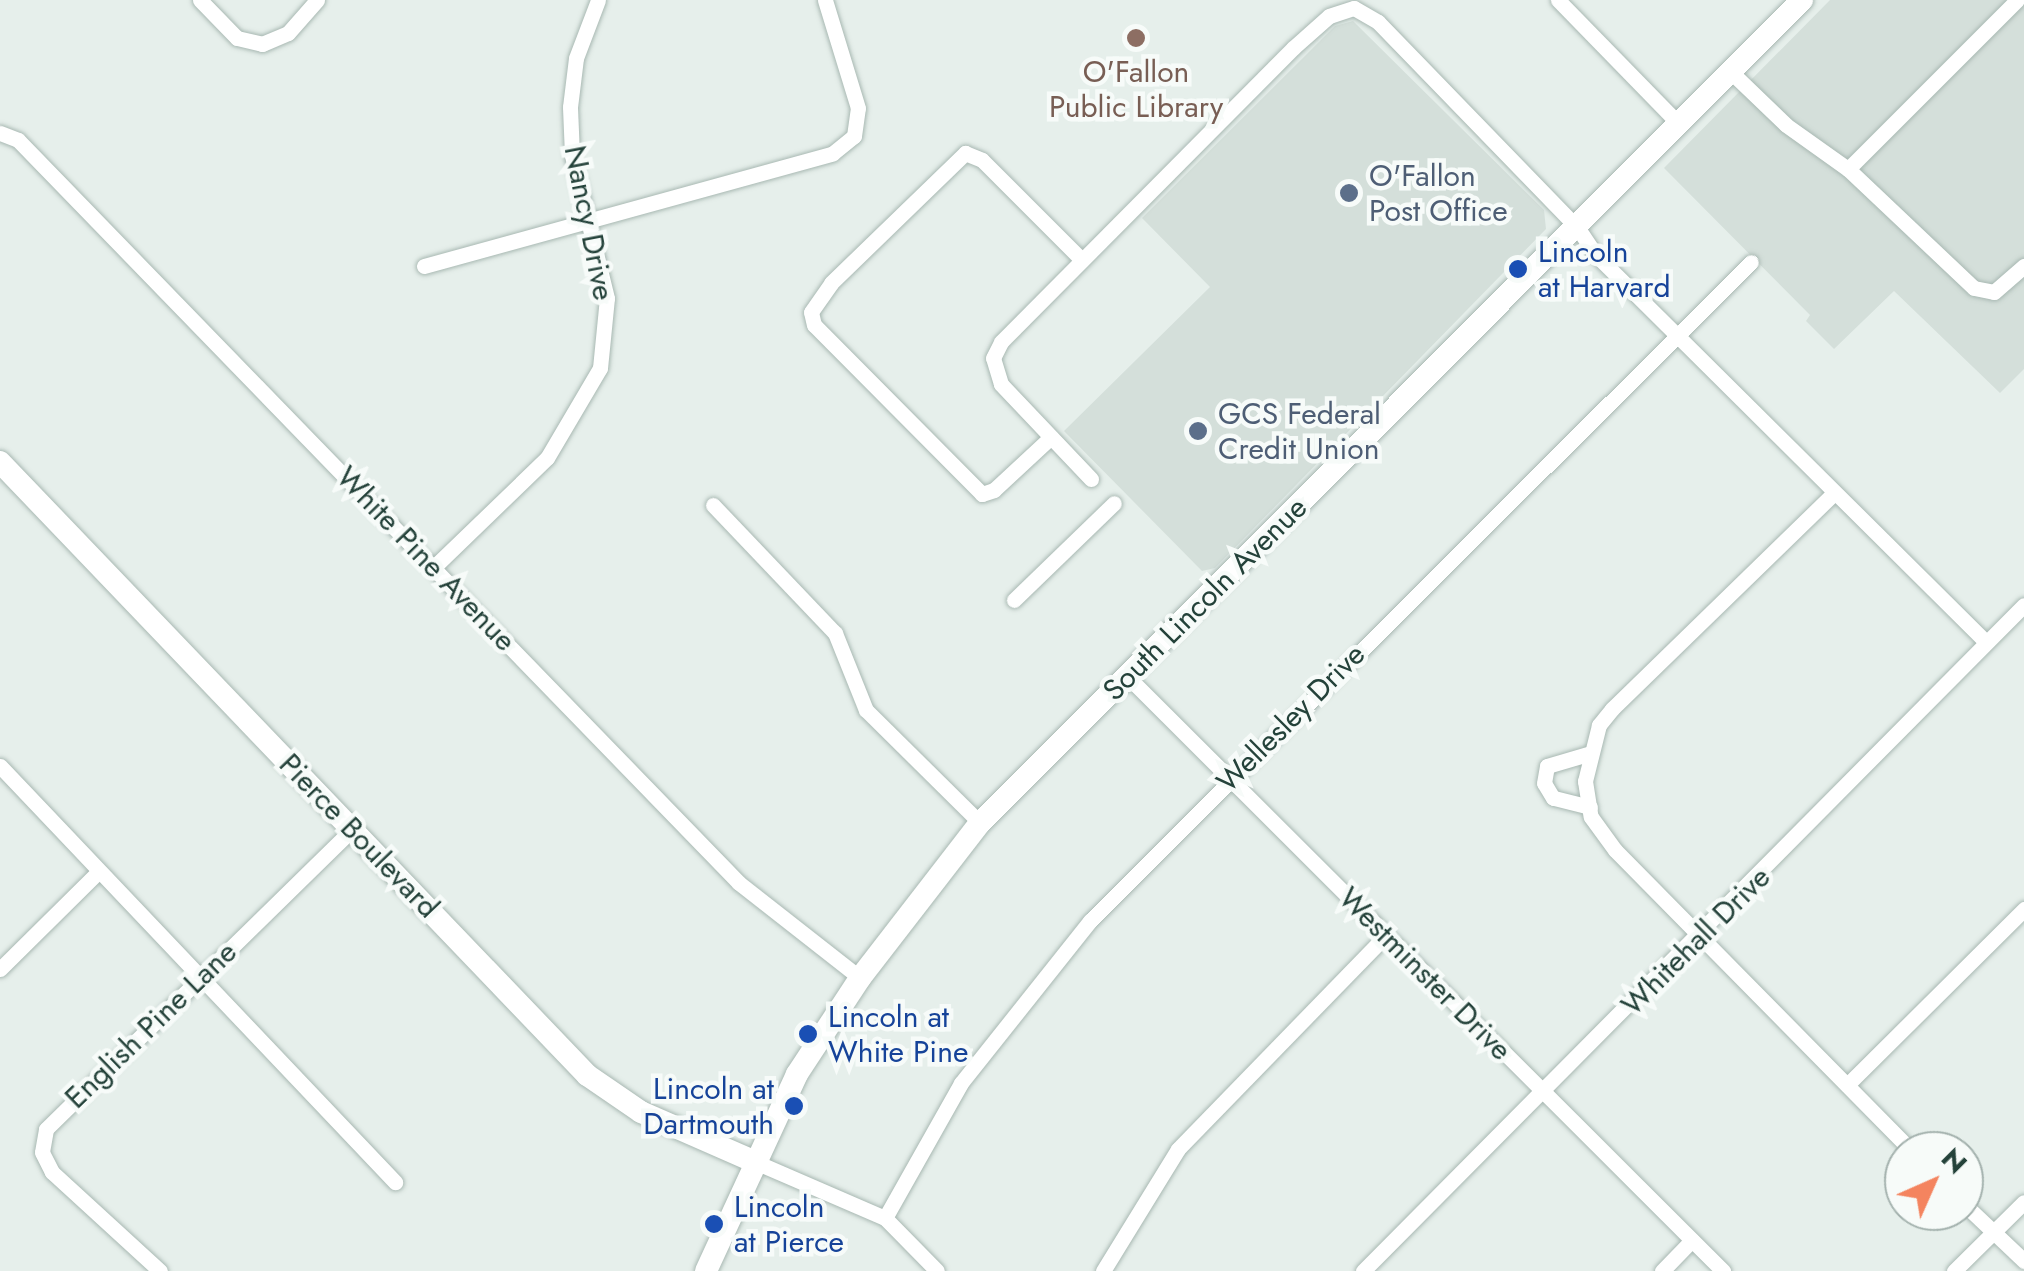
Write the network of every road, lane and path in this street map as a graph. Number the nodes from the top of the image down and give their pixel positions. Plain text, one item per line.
1 (200, 0) edge
2 (317, 0) edge
3 (598, 0) edge
4 (825, 0) edge
5 (1558, 0) edge
6 (1802, 0) edge
7 (2017, 0) edge
8 (1731, 72) junction
9 (1678, 124) junction
10 (0, 133) edge
11 (1848, 168) junction
12 (590, 220) junction
13 (1576, 227) junction
14 (1082, 260) junction
15 (1751, 262) dead end
16 (424, 266) dead end
17 (2024, 266) edge
18 (1678, 334) junction
19 (1051, 437) junction
20 (0, 462) edge
21 (1091, 480) dead end
22 (1834, 493) junction
23 (1114, 503) dead end
24 (713, 505) dead end
25 (434, 567) junction
26 (1014, 600) dead end
27 (2024, 605) edge
28 (1986, 642) junction
29 (1128, 676) junction
30 (1591, 753) junction
31 (0, 766) edge
32 (1228, 779) junction
33 (1590, 807) junction
34 (980, 823) junction
35 (352, 829) junction
36 (100, 871) junction
37 (2024, 909) edge
38 (1386, 935) junction
39 (1702, 936) junction
40 (0, 969) edge
41 (860, 978) junction
42 (202, 979) junction
43 (1847, 1085) junction
44 (1544, 1094) junction
45 (1892, 1131) edge
46 (753, 1161) junction
47 (395, 1182) dead end
48 (2024, 1202) edge
49 (885, 1218) junction
50 (1984, 1224) edge
51 (1992, 1232) junction
52 (1692, 1240) junction
53 (2024, 1261) edge
54 (160, 1271) edge
55 (706, 1271) edge
56 (937, 1271) edge
57 (1102, 1271) edge
58 (1363, 1271) edge
59 (1662, 1271) edge
60 (1723, 1271) edge
61 (1954, 1271) edge

1 - 2 street
3 - 12 street, Nancy Drive
4 - 12 street
5 - 9 street
6 - 8 main road, South Lincoln Avenue
7 - 11 street
8 - 9 main road, South Lincoln Avenue
8 - 11 street
9 - 13 main road, South Lincoln Avenue
10 - 25 street, White Pine Avenue
11 - 17 street
12 - 16 street
12 - 25 street, Nancy Drive
13 - 14 street
13 - 18 street
13 - 29 main road, South Lincoln Avenue
14 - 19 street
14 - 19 street
15 - 18 street, Wellesley Drive
18 - 22 street
18 - 32 street, Wellesley Drive
19 - 21 street
20 - 35 main road, Pierce Boulevard
22 - 28 street
22 - 30 street
23 - 26 street
24 - 34 street
25 - 41 street, White Pine Avenue
27 - 28 street, Whitehall Drive
28 - 39 street, Whitehall Drive
29 - 32 street, Westminster Drive
29 - 34 main road, South Lincoln Avenue
30 - 33 street
30 - 33 street
31 - 36 street
32 - 38 street, Westminster Drive
32 - 49 street, Wellesley Drive
33 - 39 street
34 - 41 main road, South Lincoln Avenue
35 - 42 street, English Pine Lane
35 - 46 main road, Pierce Boulevard
36 - 40 street
36 - 42 street
37 - 43 street
38 - 44 street, Westminster Drive
38 - 57 street
39 - 43 street
39 - 44 street, Whitehall Drive
41 - 46 main road, South Lincoln Avenue
42 - 47 street
42 - 54 street, English Pine Lane
43 - 45 street
44 - 52 street, Westminster Drive
44 - 58 street, Whitehall Drive
46 - 49 street
46 - 55 main road, South Lincoln Avenue
48 - 51 street
49 - 56 street
50 - 51 street
51 - 53 street
51 - 61 street
52 - 59 street
52 - 60 street, Westminster Drive

